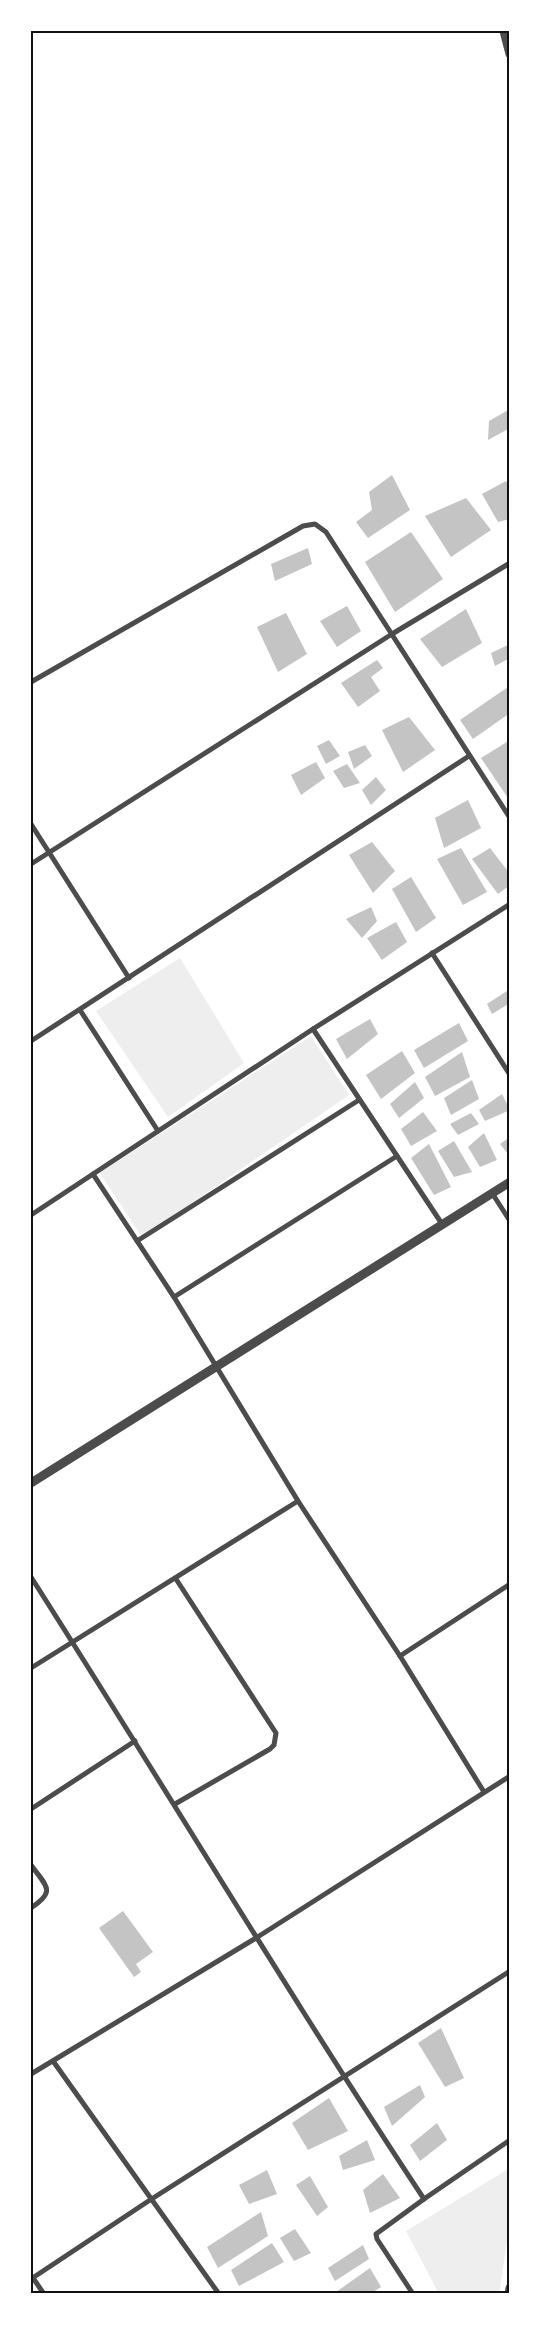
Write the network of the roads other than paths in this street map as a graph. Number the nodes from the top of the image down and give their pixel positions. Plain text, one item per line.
1 (504, 31) edge
2 (510, 54) edge
3 (510, 563) edge
4 (392, 634) junction
5 (31, 682) edge
6 (469, 756) junction
7 (510, 818) edge
8 (31, 824) edge
9 (49, 852) junction
10 (31, 864) edge
11 (510, 904) edge
12 (432, 953) junction
13 (129, 978) junction
14 (80, 1010) junction
15 (313, 1029) junction
16 (31, 1041) edge
17 (510, 1075) edge
18 (359, 1100) junction
19 (158, 1131) junction
20 (397, 1156) junction
21 (94, 1174) junction
22 (510, 1182) edge
23 (492, 1193) junction
24 (31, 1215) edge
25 (510, 1221) edge
26 (442, 1224) junction
27 (137, 1241) junction
28 (174, 1297) junction
29 (217, 1368) junction
30 (31, 1483) edge
31 (298, 1501) junction
32 (31, 1577) edge
33 (176, 1579) junction
34 (510, 1584) edge
35 (72, 1642) junction
36 (400, 1656) junction
37 (31, 1668) edge
38 (135, 1740) junction
39 (510, 1776) edge
40 (484, 1792) junction
41 (175, 1804) junction
42 (31, 1809) edge
43 (31, 1865) edge
44 (31, 1908) edge
45 (256, 1938) junction
46 (510, 1972) edge
47 (52, 2061) junction
48 (31, 2074) edge
49 (343, 2076) junction
50 (510, 2140) edge
51 (424, 2199) junction
52 (150, 2200) junction
53 (32, 2278) edge
54 (510, 2288) edge
55 (44, 2294) edge
56 (218, 2294) edge
57 (412, 2294) edge
58 (509, 2294) edge

1 - 2 street
3 - 4 street
4 - 5 street
4 - 6 street
4 - 9 street
6 - 7 street
6 - 13 street
8 - 9 street
9 - 10 street
9 - 13 street
11 - 12 street
12 - 15 street
12 - 17 street
13 - 14 street
14 - 16 street
14 - 19 street
15 - 18 street
15 - 19 street
18 - 20 street
18 - 27 street
19 - 21 street
20 - 26 street
20 - 28 street
21 - 24 street
21 - 27 street
22 - 23 street
23 - 25 street
23 - 26 street
26 - 29 street
27 - 28 street
28 - 29 street
29 - 30 street
29 - 31 street
31 - 33 street
31 - 36 street
32 - 35 street
33 - 35 street
33 - 41 street
34 - 36 street
35 - 37 street
35 - 38 street
36 - 40 street
38 - 41 street
38 - 42 street
39 - 40 street
40 - 45 street
41 - 45 street
43 - 44 street
45 - 47 street
45 - 49 street
46 - 49 street
47 - 48 street
47 - 52 street
49 - 51 street
49 - 52 street
50 - 51 street
51 - 57 street
52 - 53 street
52 - 56 street
53 - 55 street
54 - 58 street

